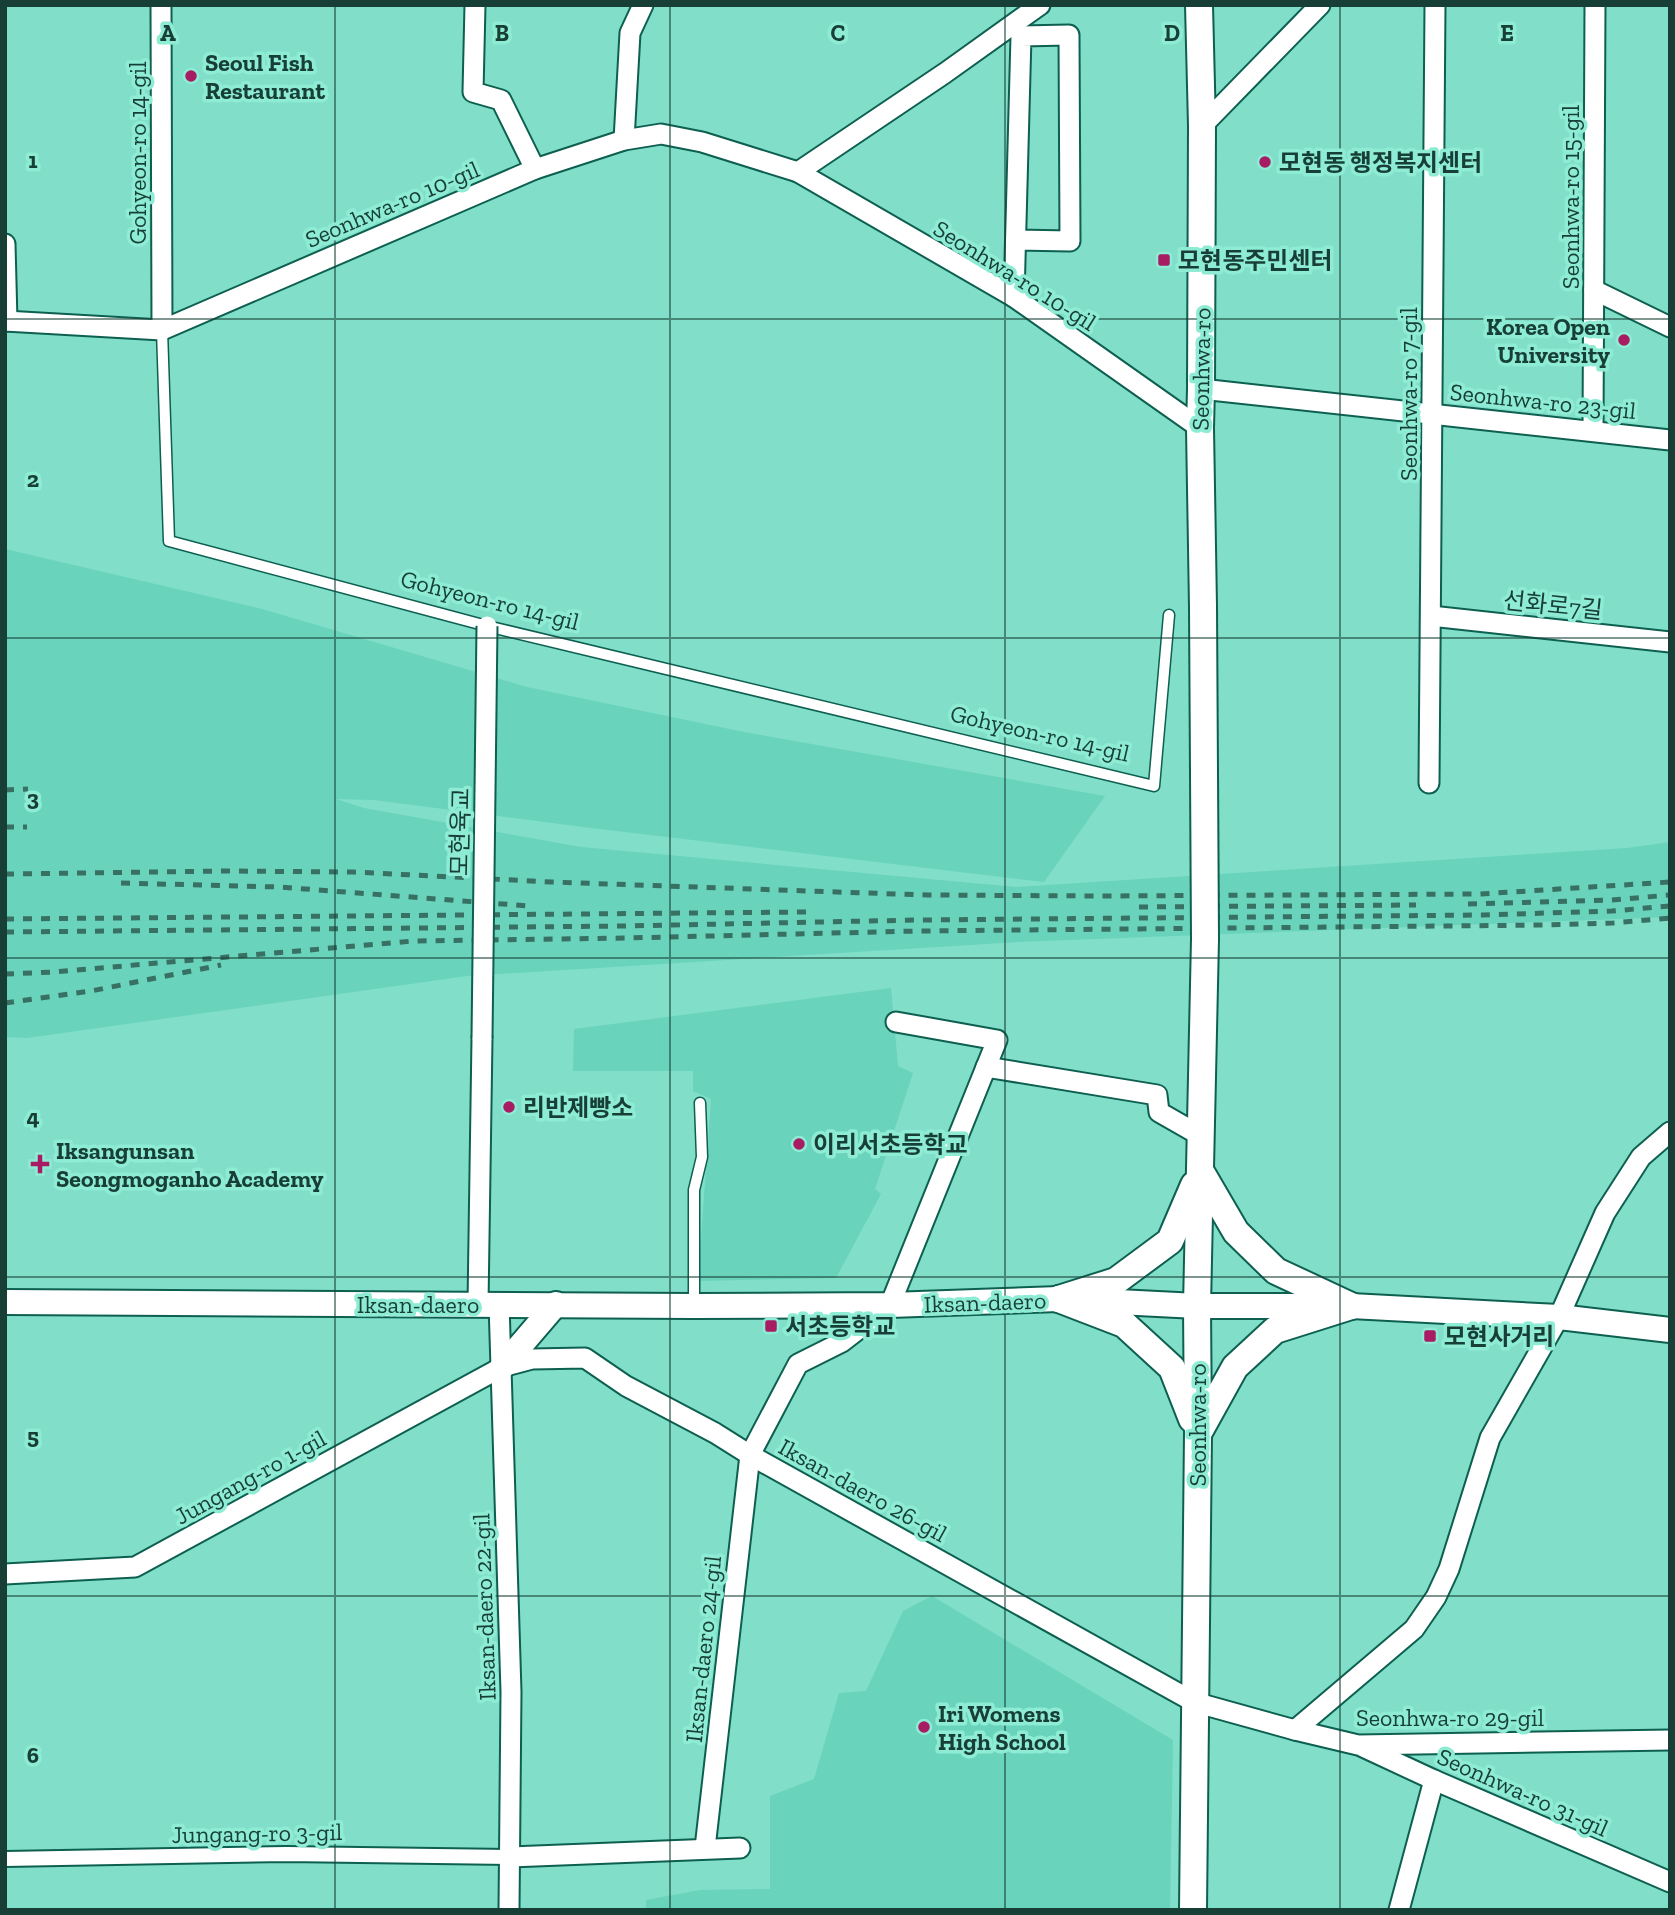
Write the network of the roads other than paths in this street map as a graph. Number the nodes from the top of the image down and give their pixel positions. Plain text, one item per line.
1 (161, 5) edge
2 (475, 5) edge
3 (643, 5) edge
4 (1040, 5) edge
5 (1199, 5) edge
6 (1320, 5) edge
7 (1435, 5) edge
8 (1595, 5) edge
9 (1202, 126) junction
10 (624, 140) junction
11 (535, 169) junction
12 (798, 173) junction
13 (1016, 240) junction
14 (5, 244) edge
15 (1594, 290) junction
16 (1014, 297) junction
17 (6, 321) edge
18 (1670, 327) edge
19 (162, 330) junction
20 (1201, 389) junction
21 (1433, 414) junction
22 (1200, 428) junction
23 (1593, 431) junction
24 (1670, 440) edge
25 (1169, 615) dead end
26 (1431, 616) junction
27 (487, 626) junction
28 (1670, 642) edge
29 (1429, 783) dead end
30 (895, 1022) dead end
31 (986, 1067) junction
32 (701, 1103) dead end
33 (1670, 1132) edge
34 (1201, 1136) junction
35 (1200, 1171) junction
36 (1059, 1299) junction
37 (5, 1302) edge
38 (489, 1304) junction
39 (556, 1304) junction
40 (890, 1305) junction
41 (694, 1306) junction
42 (1197, 1306) junction
43 (1351, 1306) junction
44 (1559, 1317) junction
45 (1670, 1330) edge
46 (502, 1367) junction
47 (1198, 1433) junction
48 (750, 1455) junction
49 (5, 1574) edge
50 (1194, 1702) junction
51 (1295, 1730) junction
52 (1670, 1740) edge
53 (1358, 1745) junction
54 (1434, 1780) junction
55 (705, 1848) junction
56 (740, 1848) dead end
57 (510, 1857) junction
58 (5, 1859) edge
59 (1670, 1882) edge
60 (509, 1910) edge
61 (1193, 1910) edge
62 (1399, 1910) edge

1 - 19 street, Gohyeon-ro 14-gil
2 - 11 street
3 - 10 street
4 - 12 street
5 - 9 main road, Seonhwa-ro
6 - 9 street
7 - 21 street, Seonhwa-ro 7-gil
8 - 15 street, Seonhwa-ro 15-gil
9 - 20 main road, Seonhwa-ro
10 - 11 street, Seonhwa-ro 10-gil
10 - 12 street, Seonhwa-ro 10-gil
11 - 19 street, Seonhwa-ro 10-gil
12 - 16 street, Seonhwa-ro 10-gil
13 - 13 street
13 - 16 street
14 - 17 street
15 - 18 street
15 - 23 street, Seonhwa-ro 15-gil
16 - 22 street, Seonhwa-ro 10-gil
17 - 19 street, Seonhwa-ro 10-gil
19 - 27 lane, Gohyeon-ro 14-gil
20 - 21 street, Seonhwa-ro 23-gil
20 - 22 main road, Seonhwa-ro
21 - 23 street, Seonhwa-ro 23-gil
21 - 26 street, Seonhwa-ro 7-gil
22 - 34 main road, Seonhwa-ro, bridge
23 - 24 street, Seonhwa-ro 23-gil
25 - 27 lane, Gohyeon-ro 14-gil
26 - 28 street, 선화로7길
26 - 29 street, Seonhwa-ro 7-gil
27 - 38 street, 모현육교, bridge
30 - 31 street
31 - 34 street
31 - 40 street
32 - 41 lane
33 - 44 street
34 - 35 main road, Seonhwa-ro
35 - 36 main road
35 - 42 main road, Seonhwa-ro
35 - 43 main road
36 - 40 street, Iksan-daero
36 - 42 street, Iksan-daero
36 - 47 main road
37 - 38 street, Iksan-daero
38 - 39 street, Iksan-daero
38 - 46 street, Iksan-daero 22-gil
39 - 41 street, Iksan-daero
39 - 46 street
40 - 41 street, Iksan-daero
40 - 48 street
42 - 43 street, Iksan-daero
42 - 47 main road, Seonhwa-ro
43 - 44 street, Iksan-daero
43 - 47 main road
44 - 45 street, Iksan-daero
44 - 51 street
46 - 48 street, Iksan-daero 26-gil
46 - 49 street, Jungang-ro 1-gil
46 - 57 street, Iksan-daero 22-gil
47 - 50 main road, Seonhwa-ro
48 - 50 street, Iksan-daero 26-gil
48 - 55 street, Iksan-daero 24-gil
50 - 51 street, Seonhwa-ro 29-gil
50 - 61 main road, Seonhwa-ro
51 - 53 street, Seonhwa-ro 29-gil
52 - 53 street, Seonhwa-ro 29-gil
53 - 54 street, Seonhwa-ro 31-gil
54 - 59 street, Seonhwa-ro 31-gil
54 - 62 street
55 - 56 street
55 - 57 street
57 - 58 street, Jungang-ro 3-gil
57 - 60 street, Iksan-daero 22-gil

